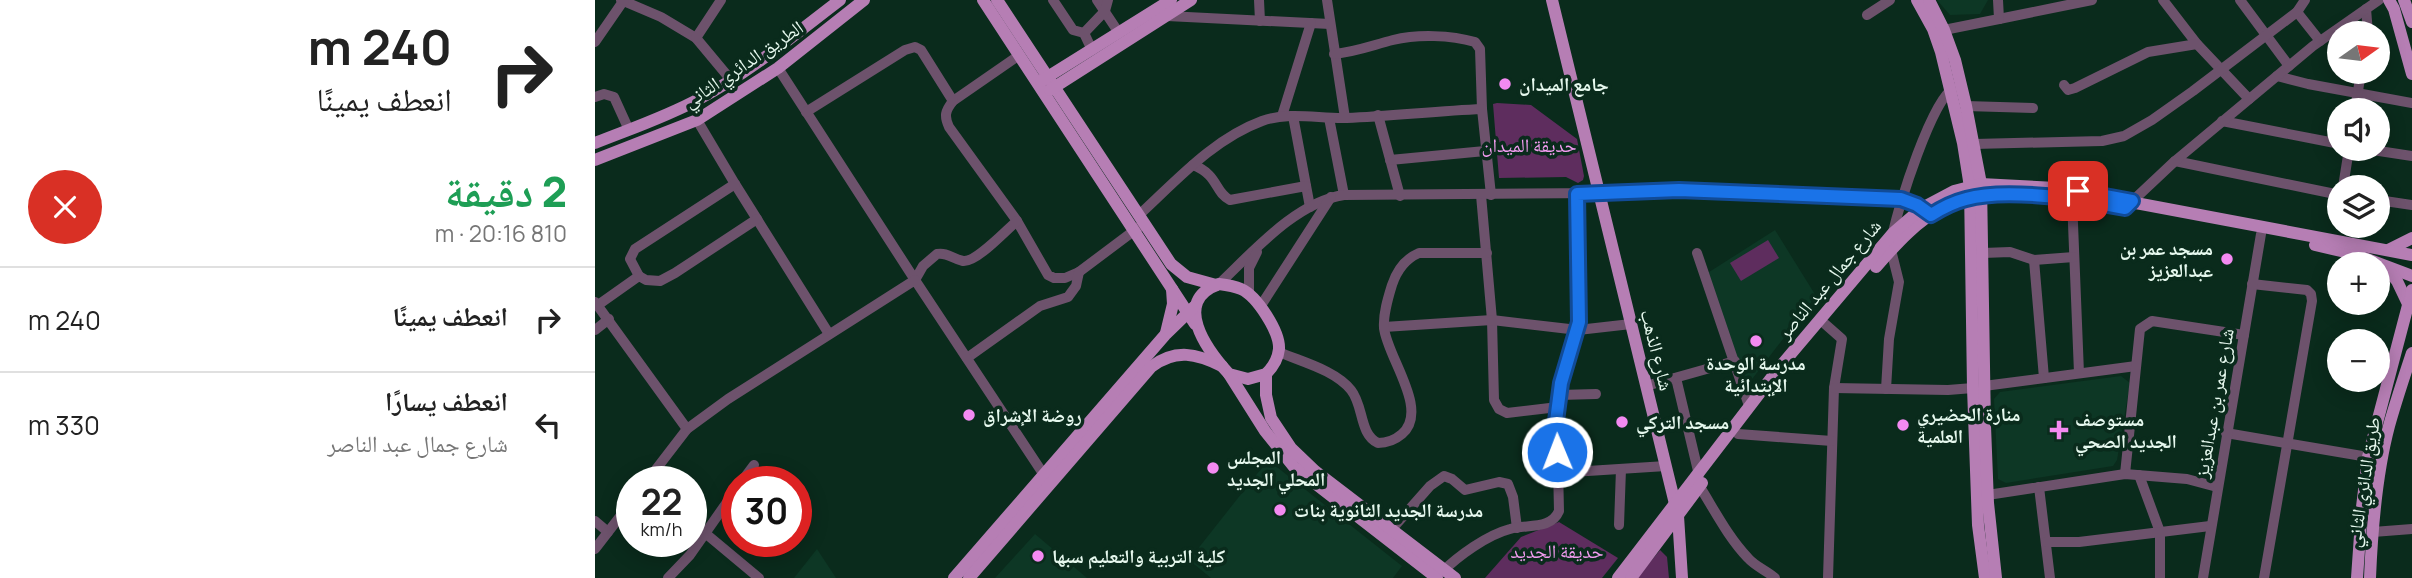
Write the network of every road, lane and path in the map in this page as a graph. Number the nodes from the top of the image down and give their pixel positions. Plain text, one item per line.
1 (623, 0) edge
2 (721, 0) edge
3 (840, 0) edge
4 (864, 0) edge
5 (983, 0) edge
6 (997, 0) edge
7 (1053, 0) edge
8 (1097, 0) edge
9 (1171, 0) edge
10 (1191, 0) edge
11 (1259, 0) edge
12 (1327, 0) edge
13 (1552, 0) edge
14 (1890, 0) edge
15 (1917, 0) edge
16 (1929, 0) edge
17 (1998, 0) edge
18 (2092, 0) edge
19 (2162, 0) edge
20 (2240, 0) edge
21 (2305, 0) edge
22 (2379, 0) edge
23 (2389, 0) edge
24 (2405, 0) edge
25 (1107, 5) edge
26 (2366, 9) junction
27 (2297, 12) junction
28 (1867, 15) dead end
29 (1167, 16) junction
30 (1999, 19) junction
31 (1260, 21) junction
32 (2367, 21) edge
33 (2412, 22) edge
34 (1311, 23) junction
35 (1330, 24) junction
36 (1939, 31) junction
37 (1084, 33) junction
38 (1119, 33) junction
39 (2265, 36) junction
40 (696, 38) junction
41 (2320, 41) junction
42 (595, 42) edge
43 (2197, 44) junction
44 (1092, 50) junction
45 (2410, 51) edge
46 (1334, 54) junction
47 (1018, 56) junction
48 (2289, 66) junction
49 (778, 68) junction
50 (2221, 70) junction
51 (2412, 74) edge
52 (2277, 76) junction
53 (731, 80) junction
54 (2359, 84) edge
55 (2064, 85) dead end
56 (1046, 86) junction
57 (1956, 88) junction
58 (2357, 94) junction
59 (595, 97) edge
60 (2356, 98) edge
61 (2249, 99) junction
62 (953, 101) junction
63 (2412, 103) edge
64 (1966, 106) junction
65 (1482, 108) junction
66 (2033, 108) dead end
67 (806, 112) junction
68 (1378, 115) junction
69 (1287, 116) junction
70 (1329, 117) junction
71 (1345, 118) junction
72 (697, 120) junction
73 (2222, 121) junction
74 (629, 130) junction
75 (2327, 141) edge
76 (595, 143) edge
77 (1974, 144) junction
78 (1485, 150) junction
79 (2390, 153) edge
80 (2412, 156) edge
81 (595, 160) edge
82 (1390, 160) junction
83 (2175, 161) junction
84 (1193, 165) junction
85 (734, 184) junction
86 (1306, 186) junction
87 (1976, 191) junction
88 (2327, 192) edge
89 (1599, 193) junction
90 (1577, 194) junction
91 (1345, 195) junction
92 (1486, 195) junction
93 (1400, 196) junction
94 (1331, 197) junction
95 (1901, 199) junction
96 (2072, 199) junction
97 (2390, 202) edge
98 (2129, 204) junction
99 (2412, 205) edge
100 (1310, 207) junction
101 (1926, 211) junction
102 (757, 219) junction
103 (1017, 221) junction
104 (1139, 223) junction
105 (1893, 233) junction
106 (2261, 234) junction
107 (2412, 238) edge
108 (1260, 245) junction
109 (1891, 250) junction
110 (2388, 250) junction
111 (2346, 252) edge
112 (1487, 253) junction
113 (1697, 253) dead end
114 (1983, 253) junction
115 (2412, 255) edge
116 (2074, 257) junction
117 (2035, 260) junction
118 (2390, 268) edge
119 (1079, 272) junction
120 (2390, 273) edge
121 (639, 276) junction
122 (2412, 276) edge
123 (915, 280) junction
124 (2252, 284) junction
125 (1218, 285) junction
126 (1172, 288) junction
127 (2412, 290) edge
128 (1249, 294) junction
129 (597, 303) edge
130 (2409, 304) junction
131 (1260, 307) junction
132 (1191, 308) junction
133 (609, 319) junction
134 (1492, 320) junction
135 (1631, 324) junction
136 (1825, 324) junction
137 (1384, 327) junction
138 (595, 330) edge
139 (1578, 330) junction
140 (829, 334) junction
141 (1165, 335) junction
142 (2243, 335) junction
143 (1279, 352) junction
144 (2412, 353) edge
145 (967, 358) junction
146 (1734, 361) junction
147 (2136, 366) junction
148 (1225, 370) junction
149 (2079, 373) junction
150 (1266, 374) junction
151 (1676, 378) junction
152 (2044, 378) junction
153 (1646, 386) junction
154 (1978, 387) junction
155 (1834, 388) junction
156 (1886, 389) junction
157 (1596, 394) dead end
158 (1559, 395) junction
159 (1558, 407) junction
160 (1749, 407) junction
161 (687, 429) junction
162 (2226, 433) junction
163 (1738, 434) junction
164 (1832, 441) junction
165 (2287, 442) junction
166 (2368, 457) junction
167 (659, 466) edge
168 (1666, 467) junction
169 (1621, 469) junction
170 (1572, 472) dead end
171 (2125, 474) junction
172 (1044, 475) junction
173 (2139, 475) junction
174 (1699, 481) junction
175 (2039, 487) junction
176 (2217, 487) junction
177 (1982, 496) junction
178 (2362, 507) junction
179 (2375, 508) junction
180 (721, 510) edge
181 (1677, 511) junction
182 (595, 521) edge
183 (616, 522) edge
184 (1619, 525) dead end
185 (2210, 526) junction
186 (1517, 528) junction
187 (1392, 529) junction
188 (2412, 529) edge
189 (707, 530) edge
190 (608, 532) junction
191 (2160, 532) junction
192 (2373, 532) junction
193 (707, 535) edge
194 (2046, 542) junction
195 (1657, 545) junction
196 (595, 550) edge
197 (1680, 552) junction
198 (688, 557) edge
199 (1438, 576) edge
200 (668, 578) edge
201 (759, 578) edge
202 (954, 578) edge
203 (969, 578) edge
204 (1455, 578) edge
205 (1619, 578) edge
206 (1631, 578) edge
207 (1682, 578) edge
208 (1775, 578) edge
209 (1828, 578) edge
210 (1985, 578) edge
211 (1996, 578) edge
212 (2050, 578) edge
213 (2160, 578) edge
214 (2203, 578) edge
215 (2265, 578) edge
216 (2357, 578) edge
217 (2370, 578) edge

1 - 40 street
1 - 42 street
2 - 40 street
3 - 53 main road, الطريق الدائري الثاني
4 - 49 main road, الطريق الدائري الثاني
5 - 47 main road
6 - 56 main road
7 - 37 street
8 - 25 street
9 - 38 main road
10 - 29 main road
11 - 31 street
12 - 35 street
13 - 89 main road, شارع الذهب
14 - 28 street
15 - 36 main road
16 - 36 main road
17 - 30 street
18 - 30 street
19 - 43 street
20 - 39 street
21 - 27 street
22 - 26 street
23 - 45 main road
24 - 33 main road
25 - 37 street
25 - 38 street
26 - 32 street
26 - 41 street
27 - 39 street
27 - 41 street
29 - 31 street
29 - 56 main road
30 - 36 street
31 - 34 street
34 - 35 street
34 - 69 street
35 - 46 street
36 - 57 main road
37 - 44 street
38 - 44 main road
39 - 48 street
39 - 50 street
40 - 53 street
41 - 48 street
43 - 50 street
43 - 55 street
44 - 56 main road
45 - 51 main road
46 - 65 street
46 - 71 street
47 - 56 main road
47 - 62 street
48 - 52 street
49 - 67 street
49 - 72 main road, الطريق الدائري الثاني
50 - 61 street
50 - 77 street
52 - 58 street
52 - 61 street
53 - 74 main road, الطريق الدائري الثاني
54 - 58 street
56 - 104 main road
57 - 64 main road
57 - 87 main road
57 - 95 street
58 - 60 street
58 - 63 street
59 - 74 street
61 - 73 street
62 - 67 street
62 - 103 street
64 - 66 street
64 - 77 main road
65 - 68 street
65 - 78 street
67 - 123 street
68 - 71 street
68 - 82 street
69 - 70 street
69 - 84 street
69 - 86 street
70 - 71 street
70 - 91 street
72 - 81 main road, الطريق الدائري الثاني
72 - 85 street
73 - 75 street
73 - 83 street
74 - 76 main road, الطريق الدائري الثاني
77 - 87 main road
78 - 82 street
78 - 92 street
79 - 80 street
82 - 93 street
83 - 88 street
83 - 98 street
84 - 86 street
84 - 104 street
85 - 102 street
85 - 121 street
86 - 100 street
87 - 96 main road, شارع جمال عبد الناصر
87 - 98 main road, شارع جمال عبد الناصر
87 - 101 main road, شارع جمال عبد الناصر
87 - 114 main road
87 - 154 main road
89 - 90 street
89 - 95 street
89 - 135 main road, شارع الذهب
90 - 92 street
90 - 139 street
91 - 93 street
91 - 94 street
92 - 93 street
92 - 112 street
94 - 100 street
94 - 131 street
95 - 101 street
95 - 105 street
96 - 98 main road, شارع جمال عبد الناصر
96 - 116 street
97 - 99 street
98 - 106 main road, شارع جمال عبد الناصر
98 - 110 main road, شارع جمال عبد الناصر
100 - 108 street
101 - 105 main road, شارع جمال عبد الناصر
101 - 109 main road, شارع جمال عبد الناصر
102 - 121 street
102 - 140 street
103 - 119 street
103 - 123 street
104 - 119 street
104 - 125 main road
104 - 126 main road
105 - 160 main road, شارع جمال عبد الناصر
106 - 111 main road, شارع جمال عبد الناصر
106 - 124 street, شارع عمر بن عبدالعزيز
107 - 110 main road
108 - 125 street
108 - 128 street
109 - 136 main road, شارع جمال عبد الناصر
109 - 156 street
110 - 115 main road, شارع جمال عبد الناصر
112 - 134 street
112 - 137 street
113 - 146 street
114 - 117 street
114 - 154 main road
116 - 117 street
116 - 149 street
117 - 152 street
118 - 122 main road, شارع جمال عبد الناصر
119 - 145 street
120 - 130 main road
121 - 129 street
123 - 140 street
123 - 145 street
124 - 142 street, شارع عمر بن عبدالعزيز
124 - 165 street
125 - 128 main road
125 - 132 main road
126 - 132 main road
126 - 141 main road
127 - 130 main road, طريق الدائري الثاني
128 - 131 main road
129 - 133 street
130 - 166 main road, طريق الدائري الثاني
131 - 143 main road
132 - 141 main road
132 - 148 main road
133 - 138 street
133 - 161 street
134 - 137 street
134 - 139 street
134 - 159 street
135 - 139 street
135 - 153 main road, شارع الذهب
136 - 155 street
136 - 163 main road, شارع جمال عبد الناصر
137 - 143 street
139 - 158 street
140 - 161 street
141 - 172 main road
142 - 147 street
142 - 162 street, شارع عمر بن عبدالعزيز
143 - 150 main road
144 - 179 main road, طريق الدائري الثاني
145 - 172 street
146 - 151 street
146 - 160 street
147 - 149 street
147 - 171 street
148 - 150 main road
148 - 199 main road
148 - 203 main road
149 - 152 street
150 - 187 main road
151 - 153 street
151 - 174 street
152 - 154 street
153 - 168 main road, شارع الذهب
154 - 156 street
154 - 177 main road
155 - 156 street
155 - 164 street
157 - 158 street
158 - 159 street
159 - 186 street
160 - 174 main road, شارع جمال عبد الناصر
161 - 167 street
162 - 165 street
162 - 176 street, شارع عمر بن عبدالعزيز
163 - 164 street
163 - 174 main road, شارع جمال عبد الناصر
164 - 209 street
165 - 166 street
165 - 215 street
166 - 178 main road, طريق الدائري الثاني
168 - 169 street
168 - 181 main road, شارع الذهب
169 - 170 street
169 - 184 street
171 - 173 street
171 - 175 street
172 - 202 main road
173 - 176 street
173 - 191 street
174 - 181 main road, شارع جمال عبد الناصر
174 - 208 street
175 - 177 street
175 - 194 street
176 - 185 street, شارع عمر بن عبدالعزيز
177 - 210 main road
177 - 211 main road
178 - 179 main road
178 - 216 main road, طريق الدائري الثاني
179 - 192 main road, طريق الدائري الثاني
180 - 189 street
181 - 195 main road, شارع جمال عبد الناصر
181 - 197 main road, شارع الذهب
181 - 205 main road, شارع جمال عبد الناصر
182 - 190 street
183 - 190 street
185 - 191 street
185 - 214 street, شارع عمر بن عبدالعزيز
186 - 187 street
186 - 199 street
187 - 199 main road
188 - 192 street
190 - 196 street
191 - 194 street
191 - 213 street
192 - 217 main road, طريق الدائري الثاني
193 - 201 street
194 - 212 street
195 - 197 main road
195 - 206 main road, شارع جمال عبد الناصر
197 - 207 main road, شارع الذهب
198 - 200 street
199 - 204 main road

